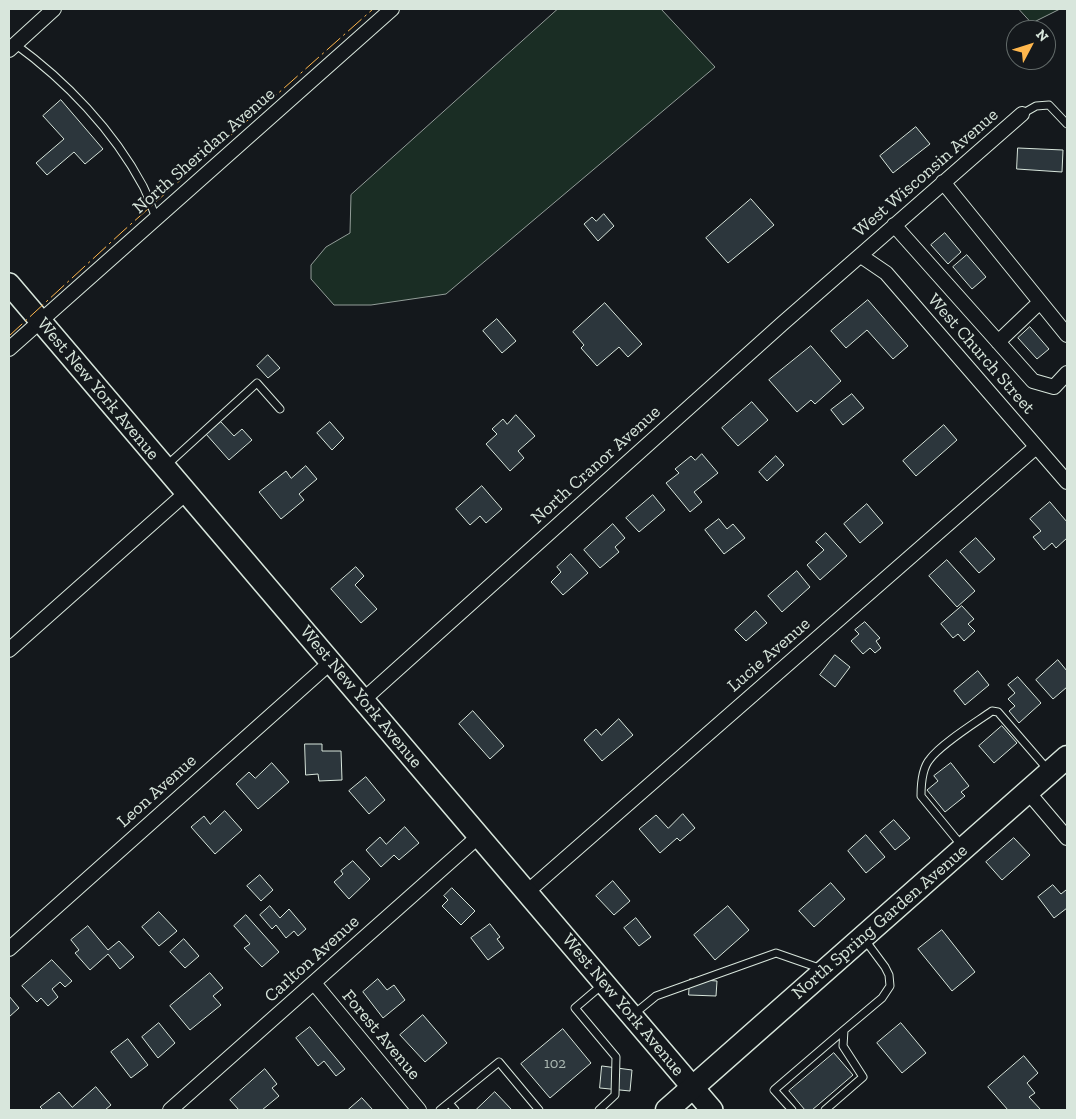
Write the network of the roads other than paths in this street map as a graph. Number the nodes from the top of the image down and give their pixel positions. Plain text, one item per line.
1 (54, 9) edge
2 (392, 9) edge
3 (12, 47) edge
4 (1022, 114) joint
5 (1067, 124) edge
6 (943, 182) junction
7 (156, 218) junction
8 (894, 225) junction
9 (858, 258) junction
10 (9, 284) edge
11 (1040, 302) junction
12 (40, 321) junction
13 (1067, 335) edge
14 (998, 342) junction
15 (9, 349) edge
16 (1067, 373) edge
17 (280, 409) dead end
18 (1036, 447) junction
19 (164, 467) junction
20 (1067, 482) edge
21 (186, 493) junction
22 (9, 650) edge
23 (331, 662) junction
24 (363, 700) junction
25 (1067, 758) edge
26 (1050, 772) junction
27 (1028, 792) junction
28 (479, 836) junction
29 (1067, 838) edge
30 (964, 849) junction
31 (527, 892) junction
32 (863, 938) junction
33 (9, 949) edge
34 (826, 970) junction
35 (314, 983) junction
36 (604, 983) junction
37 (632, 1016) junction
38 (844, 1030) junction
39 (693, 1087) junction
40 (449, 1104) junction
41 (170, 1110) edge
42 (419, 1110) edge
43 (440, 1110) edge
44 (455, 1110) edge
45 (539, 1110) edge
46 (599, 1110) edge
47 (667, 1110) edge
48 (712, 1110) edge
49 (792, 1110) edge
50 (825, 1110) edge

1 - 3 street
2 - 7 street, North Sheridan Avenue
3 - 7 lane
4 - 5 lane
4 - 6 street, West Wisconsin Avenue
6 - 8 street, West Wisconsin Avenue
6 - 11 street
7 - 12 street, North Sheridan Avenue
8 - 9 street, West Wisconsin Avenue
8 - 14 street
9 - 18 street, West Church Street
9 - 24 street, North Cranor Avenue
10 - 12 main road, West New York Avenue
11 - 13 street
11 - 14 street
12 - 15 street, North Sheridan Avenue
12 - 19 main road, West New York Avenue
14 - 16 street
17 - 19 lane
18 - 20 street, West Church Street
18 - 31 street, Lucie Avenue
19 - 21 main road, West New York Avenue
21 - 22 street
21 - 23 main road, West New York Avenue
23 - 24 main road, West New York Avenue
23 - 33 street, Leon Avenue
24 - 28 main road, West New York Avenue
25 - 26 highway, North Spring Garden Avenue
26 - 27 highway, North Spring Garden Avenue
26 - 30 lane
27 - 29 street
27 - 30 highway, North Spring Garden Avenue
28 - 31 main road, West New York Avenue
28 - 35 street, Carlton Avenue
30 - 32 highway, North Spring Garden Avenue
31 - 36 main road, West New York Avenue
32 - 34 highway, North Spring Garden Avenue
32 - 38 lane
34 - 37 lane
34 - 39 highway, North Spring Garden Avenue
35 - 41 street, Carlton Avenue
35 - 42 street, Forest Avenue
36 - 37 main road, West New York Avenue
36 - 46 lane
37 - 39 main road, West New York Avenue
38 - 49 lane
38 - 50 lane
39 - 47 highway, North Spring Garden Avenue
39 - 48 main road, West New York Avenue
40 - 43 lane
40 - 44 lane
40 - 45 lane

